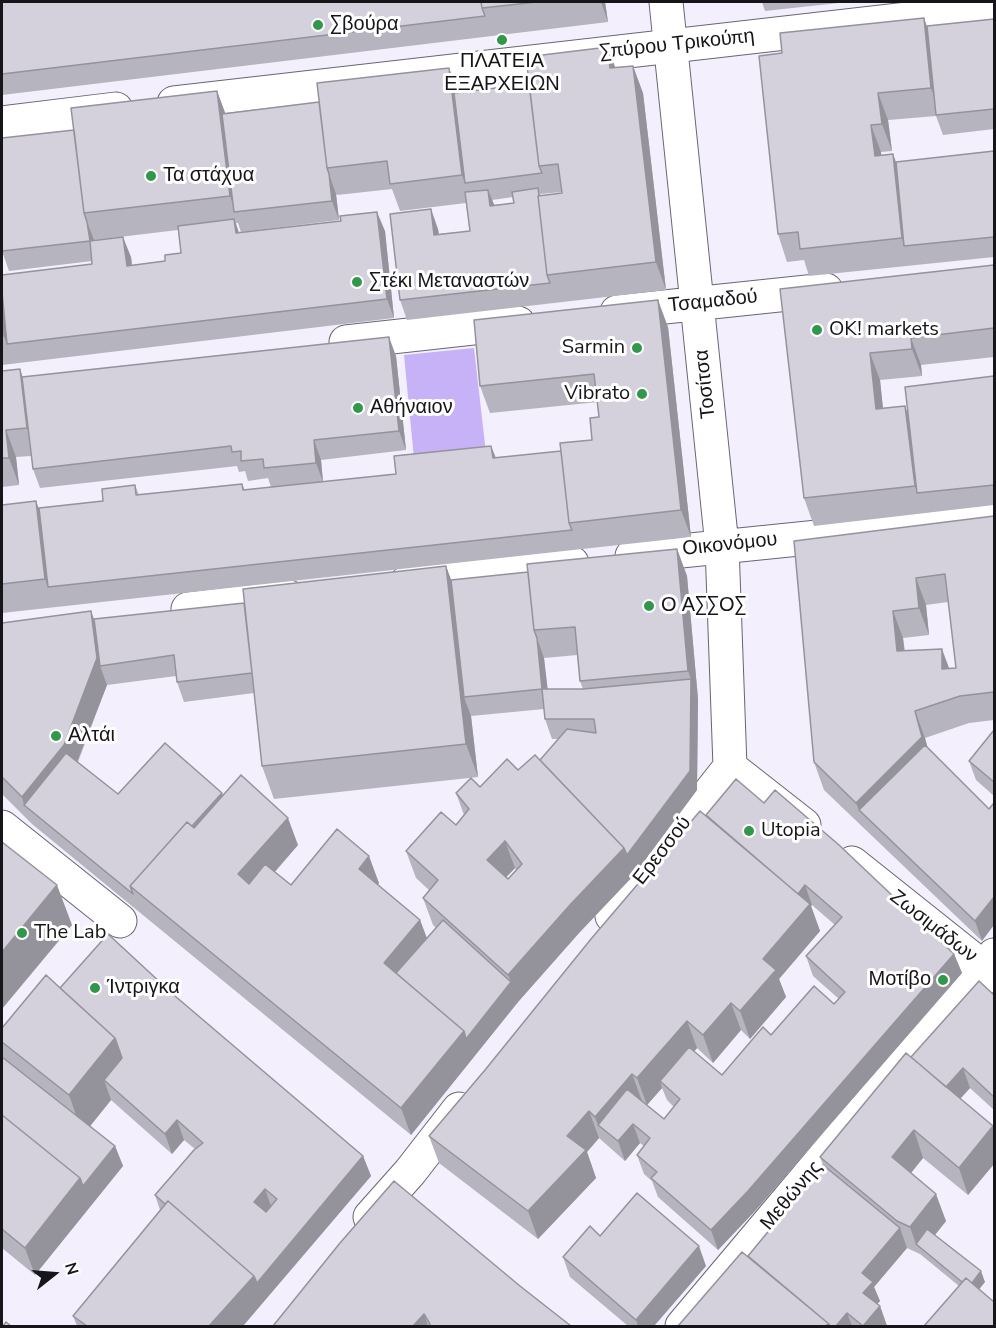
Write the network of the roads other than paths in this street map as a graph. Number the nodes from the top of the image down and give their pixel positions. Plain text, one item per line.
1 (666, 2) edge
2 (994, 9) edge
3 (670, 46) junction
4 (2, 123) edge
5 (852, 287) edge
6 (697, 303) junction
7 (591, 315) edge
8 (544, 320) edge
9 (320, 345) edge
10 (994, 519) edge
11 (722, 546) junction
12 (380, 586) edge
13 (321, 593) edge
14 (155, 613) edge
15 (730, 767) junction
16 (2, 827) edge
17 (120, 921) dead end
18 (592, 942) edge
19 (991, 966) edge
20 (476, 1089) edge
21 (353, 1238) edge
22 (682, 1326) edge

1 - 3 street, Τοσίτσα
2 - 3 street, Σπύρου Τρικούπη
3 - 4 street, Σπύρου Τρικούπη
3 - 6 street, Τοσίτσα
5 - 6 street, Τσαμαδού
6 - 7 street, Τσαμαδού
6 - 11 street, Τοσίτσα
8 - 9 street
10 - 11 street, Οικονόμου
11 - 12 street, Οικονόμου
11 - 15 street, Τοσίτσα
13 - 14 street
15 - 18 street, Ερεσσού
15 - 19 street, Ζωσιμάδων
16 - 17 street
19 - 22 street, Μεθώνης
20 - 21 street

